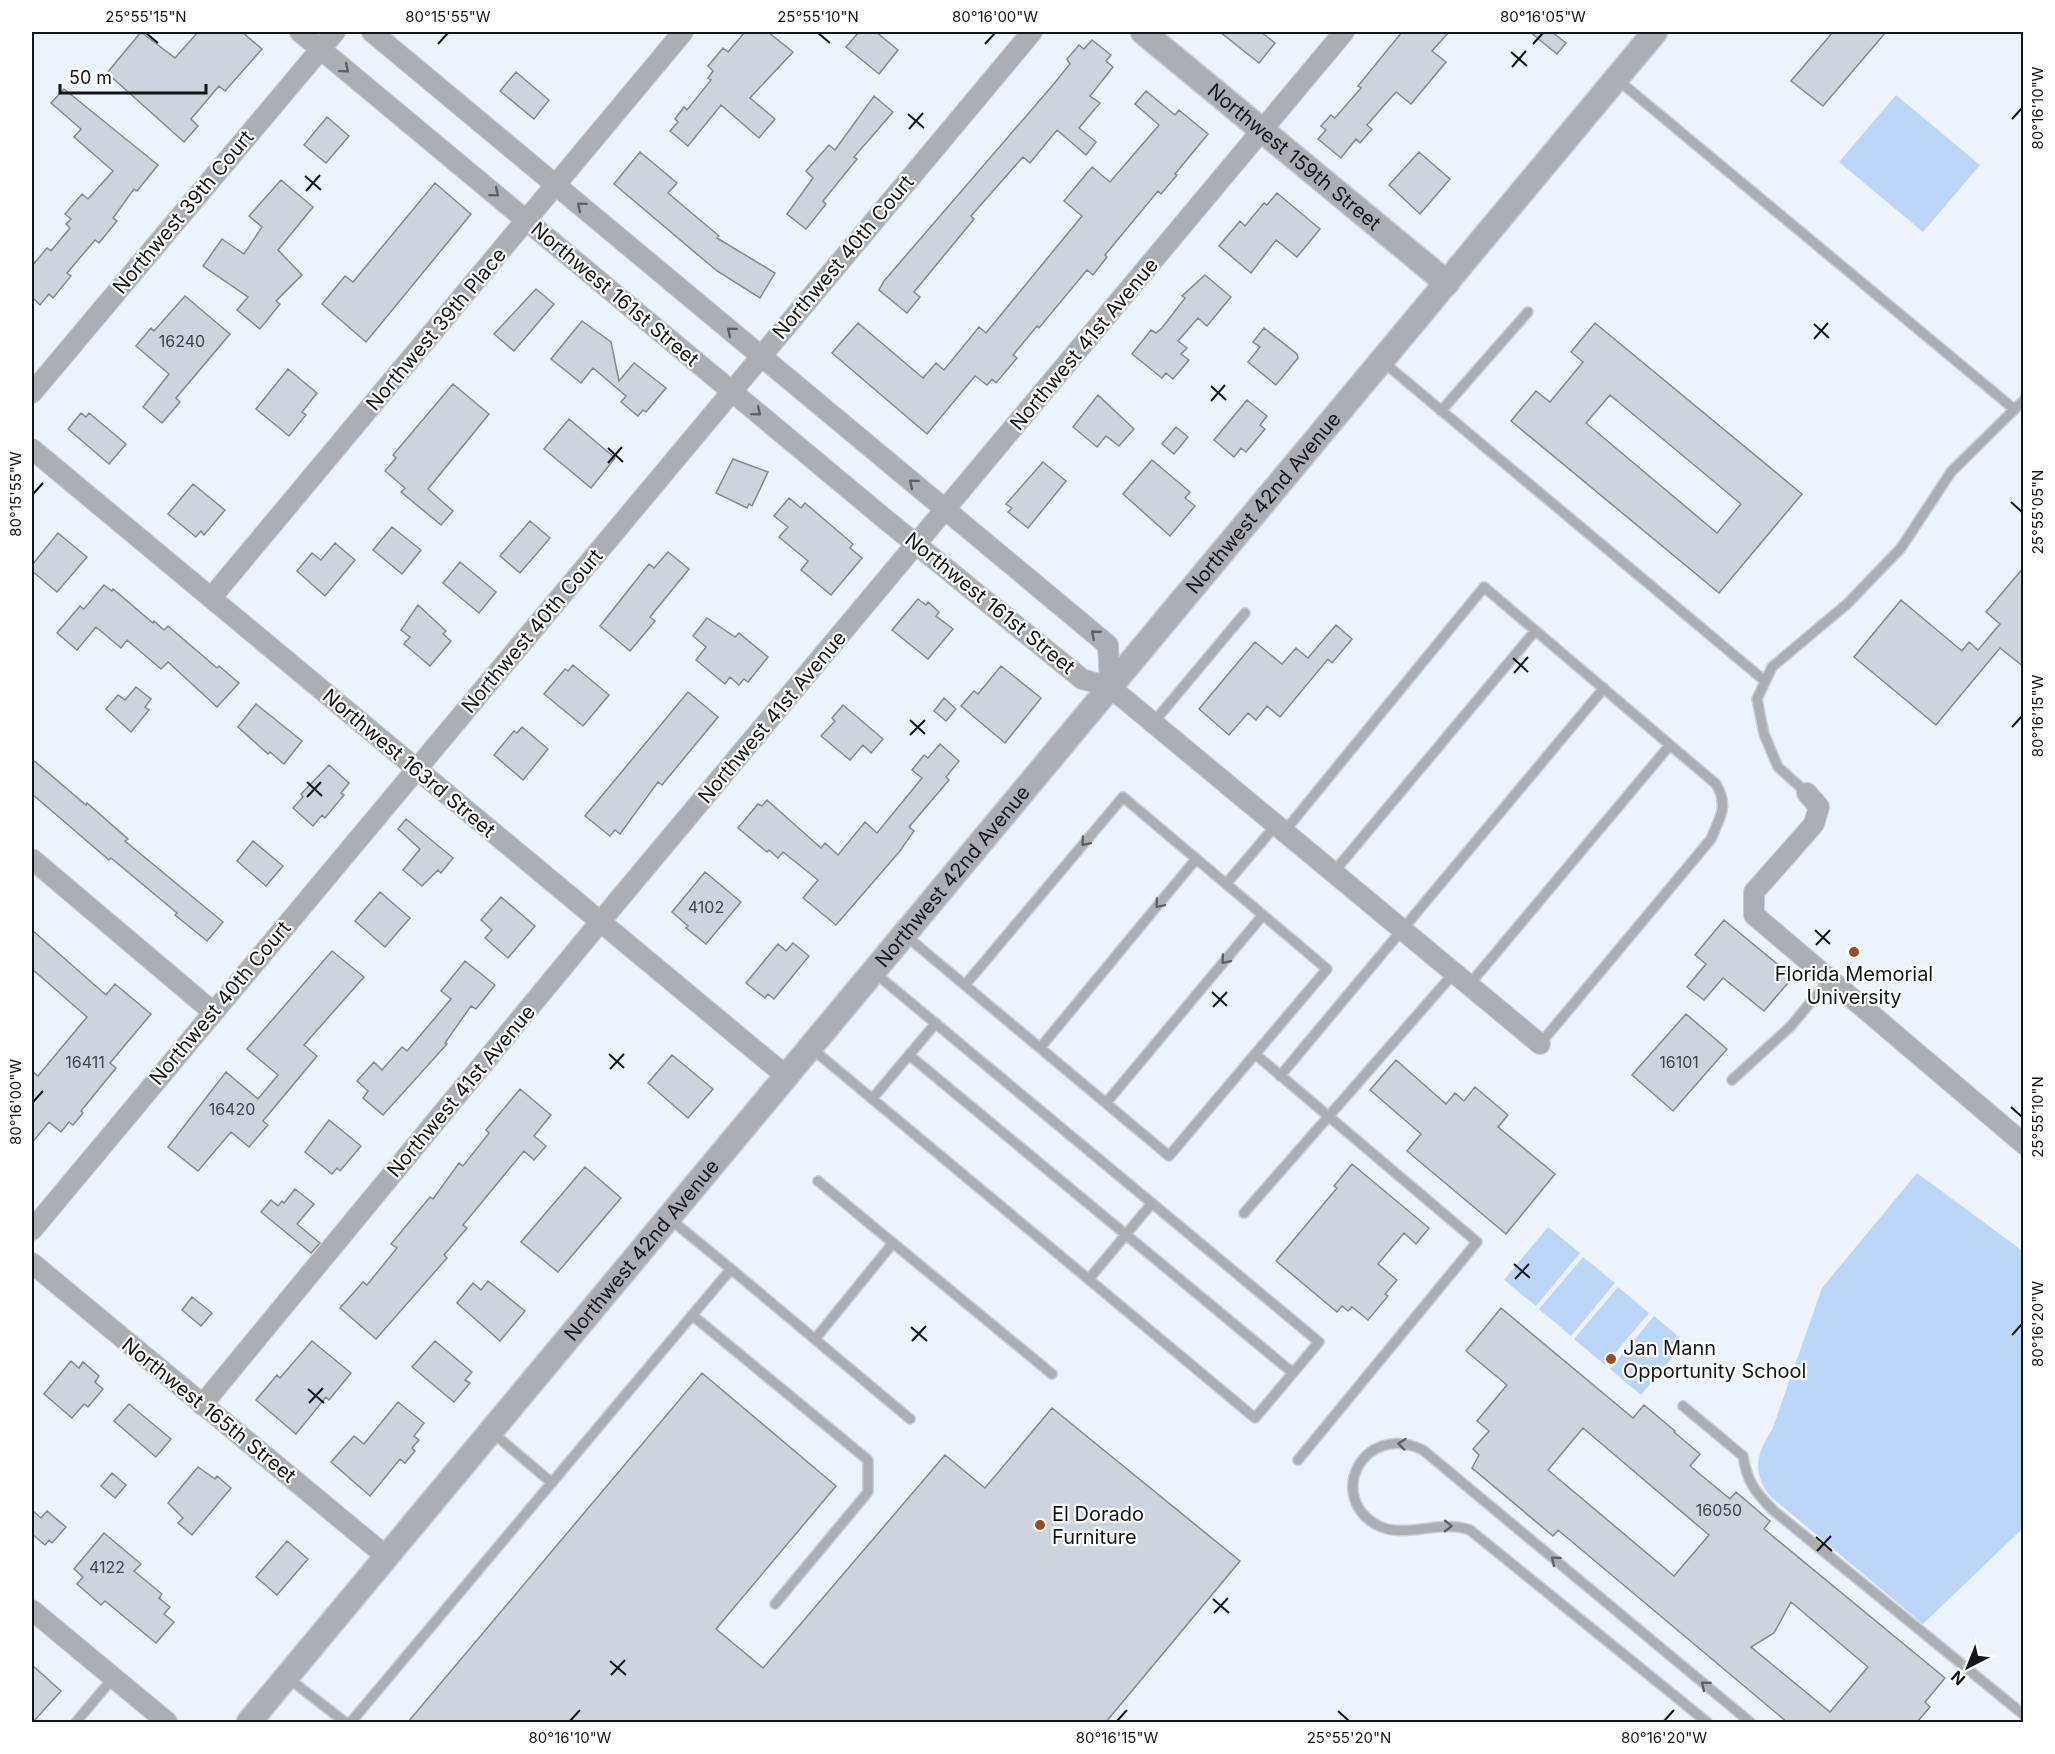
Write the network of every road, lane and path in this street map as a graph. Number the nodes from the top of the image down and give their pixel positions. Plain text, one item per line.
1 (300, 32) edge
2 (335, 32) edge
3 (372, 32) edge
4 (683, 32) edge
5 (1032, 32) edge
6 (1143, 32) edge
7 (1344, 32) edge
8 (1655, 32) edge
9 (320, 49) junction
10 (1616, 78) junction
11 (1262, 132) junction
12 (556, 185) junction
13 (527, 220) junction
14 (1446, 283) junction
15 (1528, 312) dead end
16 (761, 356) junction
17 (1382, 361) junction
18 (732, 392) junction
19 (32, 393) edge
20 (2024, 400) edge
21 (2014, 409) junction
22 (1441, 411) junction
23 (32, 449) edge
24 (946, 510) junction
25 (917, 544) junction
26 (212, 598) junction
27 (1245, 613) dead end
28 (1535, 631) junction
29 (1766, 681) junction
30 (1110, 687) junction
31 (1604, 688) junction
32 (1153, 723) junction
33 (1670, 745) junction
34 (416, 769) junction
35 (1807, 793) joint
36 (1280, 828) junction
37 (32, 859) edge
38 (1196, 859) junction
39 (1333, 873) junction
40 (1226, 884) junction
41 (1263, 915) junction
42 (600, 922) junction
43 (1402, 930) junction
44 (904, 934) junction
45 (873, 971) junction
46 (1461, 979) junction
47 (1830, 979) junction
48 (965, 985) junction
49 (213, 1012) junction
50 (936, 1023) junction
51 (1540, 1044) joint
52 (810, 1047) junction
53 (1040, 1048) junction
54 (1255, 1054) junction
55 (909, 1055) junction
56 (786, 1076) junction
57 (1280, 1076) junction
58 (1732, 1080) dead end
59 (872, 1099) junction
60 (1106, 1103) junction
61 (1329, 1117) junction
62 (2024, 1144) edge
63 (818, 1181) dead end
64 (1152, 1203) junction
65 (1244, 1214) dead end
66 (669, 1219) junction
67 (32, 1230) edge
68 (1126, 1234) junction
69 (893, 1244) junction
70 (32, 1263) edge
71 (731, 1269) junction
72 (1089, 1279) junction
73 (692, 1315) junction
74 (815, 1339) junction
75 (1293, 1373) junction
76 (1052, 1374) dead end
77 (202, 1405) junction
78 (1683, 1406) dead end
79 (910, 1419) dead end
80 (492, 1432) junction
81 (1298, 1460) dead end
82 (552, 1483) junction
83 (387, 1557) junction
84 (775, 1604) dead end
85 (32, 1610) edge
86 (287, 1677) junction
87 (113, 1678) junction
88 (2024, 1715) edge
89 (76, 1722) edge
90 (167, 1722) edge
91 (249, 1722) edge
92 (345, 1722) edge
93 (351, 1722) edge
94 (1707, 1722) edge
95 (1750, 1722) edge

1 - 9 street, Northwest 161st Street
2 - 9 street, Northwest 39th Court
3 - 12 street
4 - 12 street, Northwest 39th Place
5 - 16 street, Northwest 40th Court
6 - 11 street, Northwest 159th Street
7 - 11 street, Northwest 41st Avenue
8 - 10 street, Northwest 42nd Avenue
9 -> 13 street, Northwest 161st Street
9 - 19 street, Northwest 39th Court
10 - 14 street, Northwest 42nd Avenue
10 - 21 lane
11 - 14 street, Northwest 159th Street
11 - 24 street, Northwest 41st Avenue
12 - 13 street, Northwest 39th Place
16 -> 12 street
13 - 18 street, Northwest 161st Street
13 - 26 street, Northwest 39th Place
14 - 17 street, Northwest 42nd Avenue
15 - 22 lane
16 - 18 street, Northwest 40th Court
24 -> 16 street
17 - 22 lane
17 - 30 street, Northwest 42nd Avenue
18 -> 25 street, Northwest 161st Street
18 - 34 street, Northwest 40th Court
20 - 21 lane
21 - 29 lane
22 - 29 lane
23 - 26 street, Northwest 163rd Street
24 - 25 street, Northwest 41st Avenue
30 -> 24 street
25 - 30 street, Northwest 161st Street
25 - 42 street, Northwest 41st Avenue
26 - 34 street, Northwest 163rd Street
27 - 32 lane
28 - 31 lane
28 - 36 lane
28 - 39 lane
29 - 35 lane
30 - 32 street
30 - 44 street, Northwest 42nd Avenue
31 - 33 lane
31 - 43 lane
32 - 36 street
33 - 46 lane
33 - 51 lane
34 - 42 street, Northwest 163rd Street
34 - 49 street, Northwest 40th Court
35 - 47 street
36 - 39 street
36 - 40 lane
37 - 49 street
38 - 40 lane
38 -> 48 lane
38 -> 53 lane
39 - 43 street
40 - 41 lane
41 - 54 lane
41 -> 60 lane
42 - 56 street, Northwest 163rd Street
42 - 77 street, Northwest 41st Avenue
43 - 46 street
43 - 57 lane
44 - 45 street, Northwest 42nd Avenue
44 - 48 lane
45 - 50 lane
45 - 52 street, Northwest 42nd Avenue
46 - 51 street
46 - 61 lane
47 - 58 lane
47 - 62 street
48 - 53 lane
49 - 67 street, Northwest 40th Court
50 - 55 lane
50 - 64 lane
52 - 56 street, Northwest 42nd Avenue
52 - 59 lane
53 - 60 lane
54 - 57 lane
54 - 60 lane
55 - 59 lane
55 - 68 lane
56 - 66 street, Northwest 42nd Avenue
57 - 61 lane
59 - 72 lane
61 - 65 lane
61 - 81 lane
63 - 69 lane
64 - 68 lane
64 - 75 lane
66 - 71 lane
66 - 80 street, Northwest 42nd Avenue
68 - 72 lane
68 - 75 lane
69 - 74 lane
69 - 76 lane
70 - 77 street, Northwest 165th Street
71 - 73 lane
71 - 74 lane
72 - 75 lane
73 - 82 lane
73 - 84 lane
74 - 79 lane
77 - 83 street, Northwest 165th Street
78 - 88 lane
80 - 82 lane
80 - 83 street, Northwest 42nd Avenue
82 - 93 lane
83 - 86 street, Northwest 42nd Avenue
85 - 87 street
86 - 91 street, Northwest 42nd Avenue
86 - 92 lane
87 - 89 lane
87 - 90 street
95 -> 94 lane

